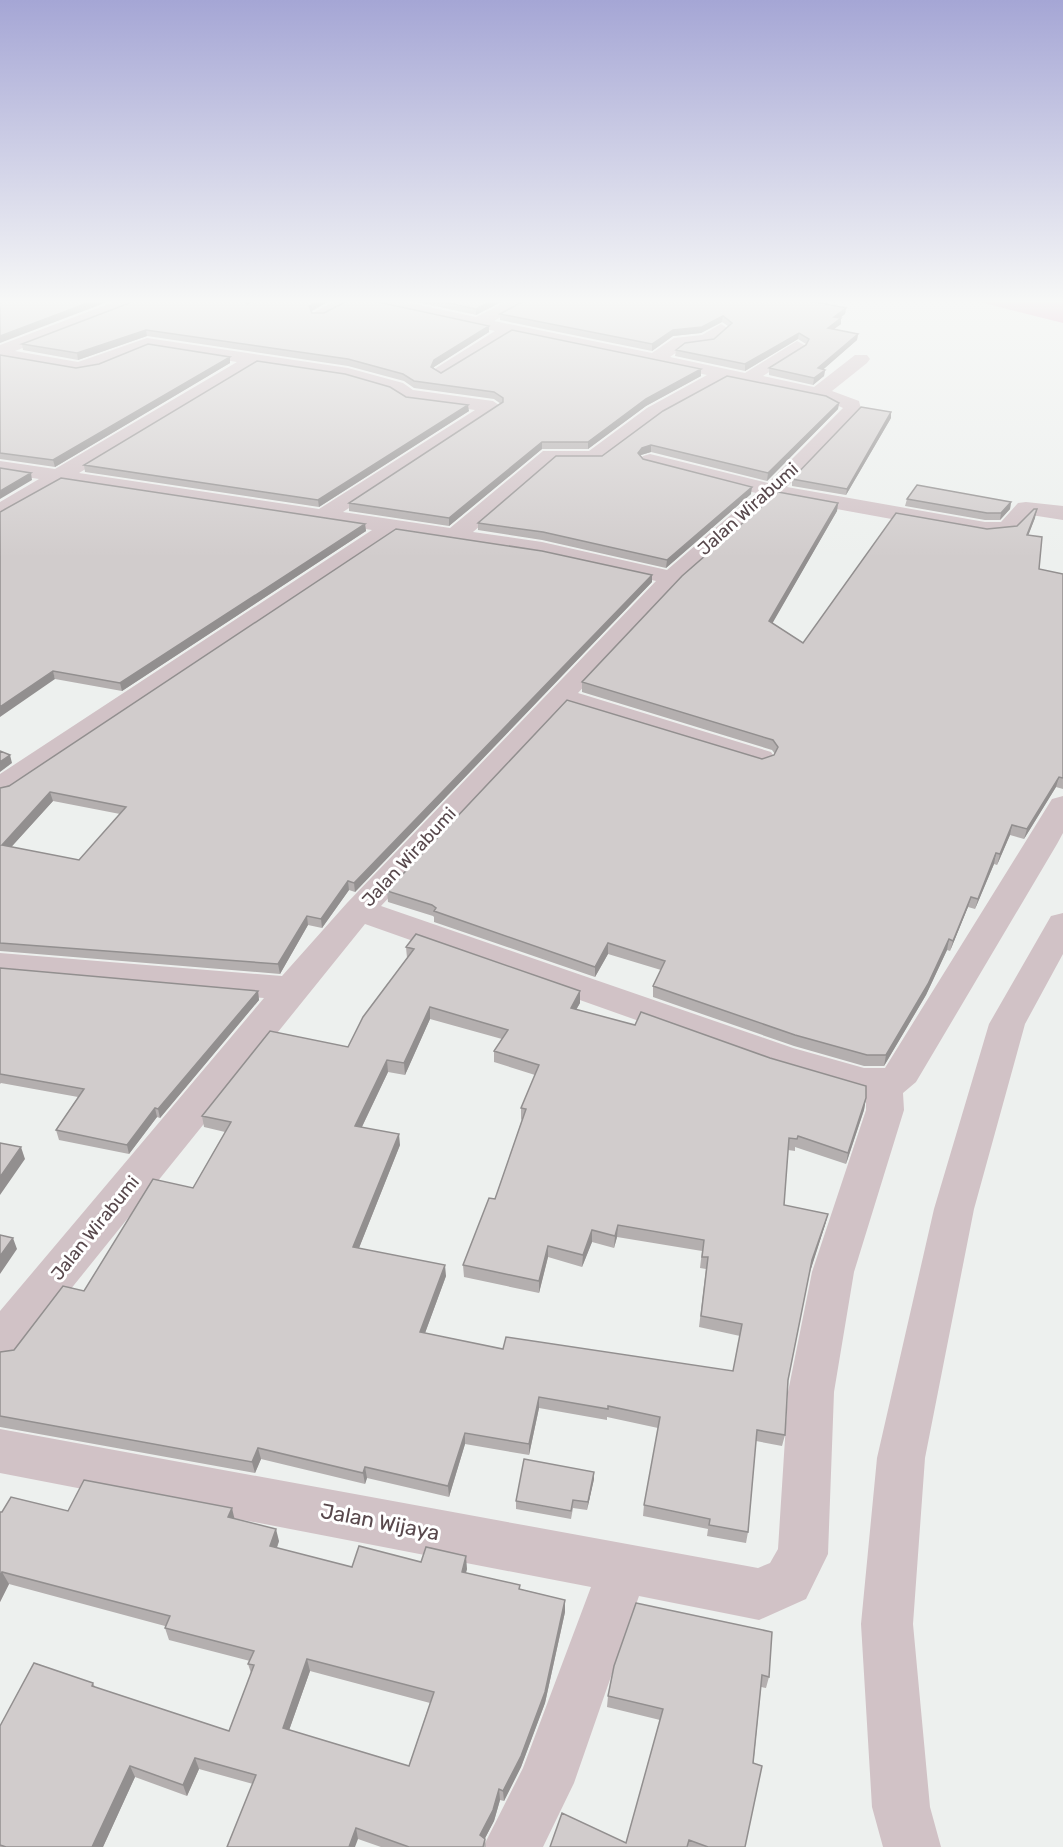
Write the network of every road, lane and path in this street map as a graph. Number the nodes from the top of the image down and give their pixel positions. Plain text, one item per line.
1 (210, 385) edge
2 (391, 385) edge
3 (703, 385) edge
4 (782, 385) edge
5 (828, 385) edge
6 (818, 393) junction
7 (650, 460) edge
8 (0, 467) edge
9 (57, 476) junction
10 (772, 491) junction
11 (0, 511) edge
12 (1063, 513) edge
13 (324, 515) junction
14 (392, 527) junction
15 (455, 536) junction
16 (672, 578) junction
17 (559, 696) junction
18 (761, 758) edge
19 (0, 787) edge
20 (1063, 805) edge
21 (360, 910) junction
22 (1063, 924) edge
23 (0, 964) edge
24 (291, 989) junction
25 (884, 1084) junction
26 (0, 1343) edge
27 (0, 1451) edge
28 (623, 1568) junction
29 (512, 1847) edge
30 (912, 1847) edge

1 - 9 street
2 - 13 street
3 - 15 street
4 - 6 street
5 - 6 street
6 - 10 street, Jalan Wirabumi
7 - 10 street
8 - 9 street
9 - 11 street
9 - 13 street
10 - 12 street
10 - 16 street, Jalan Wirabumi
13 - 14 street
14 - 15 street
14 - 19 street
15 - 16 street
16 - 17 street, Jalan Wirabumi
17 - 18 street
17 - 21 street, Jalan Wirabumi
20 - 25 street
21 - 24 street, Jalan Wirabumi
21 - 25 street
22 - 30 street
23 - 24 street
24 - 26 street, Jalan Wirabumi
25 - 28 street, Jalan Wijaya
27 - 28 street, Jalan Wijaya
28 - 29 street

